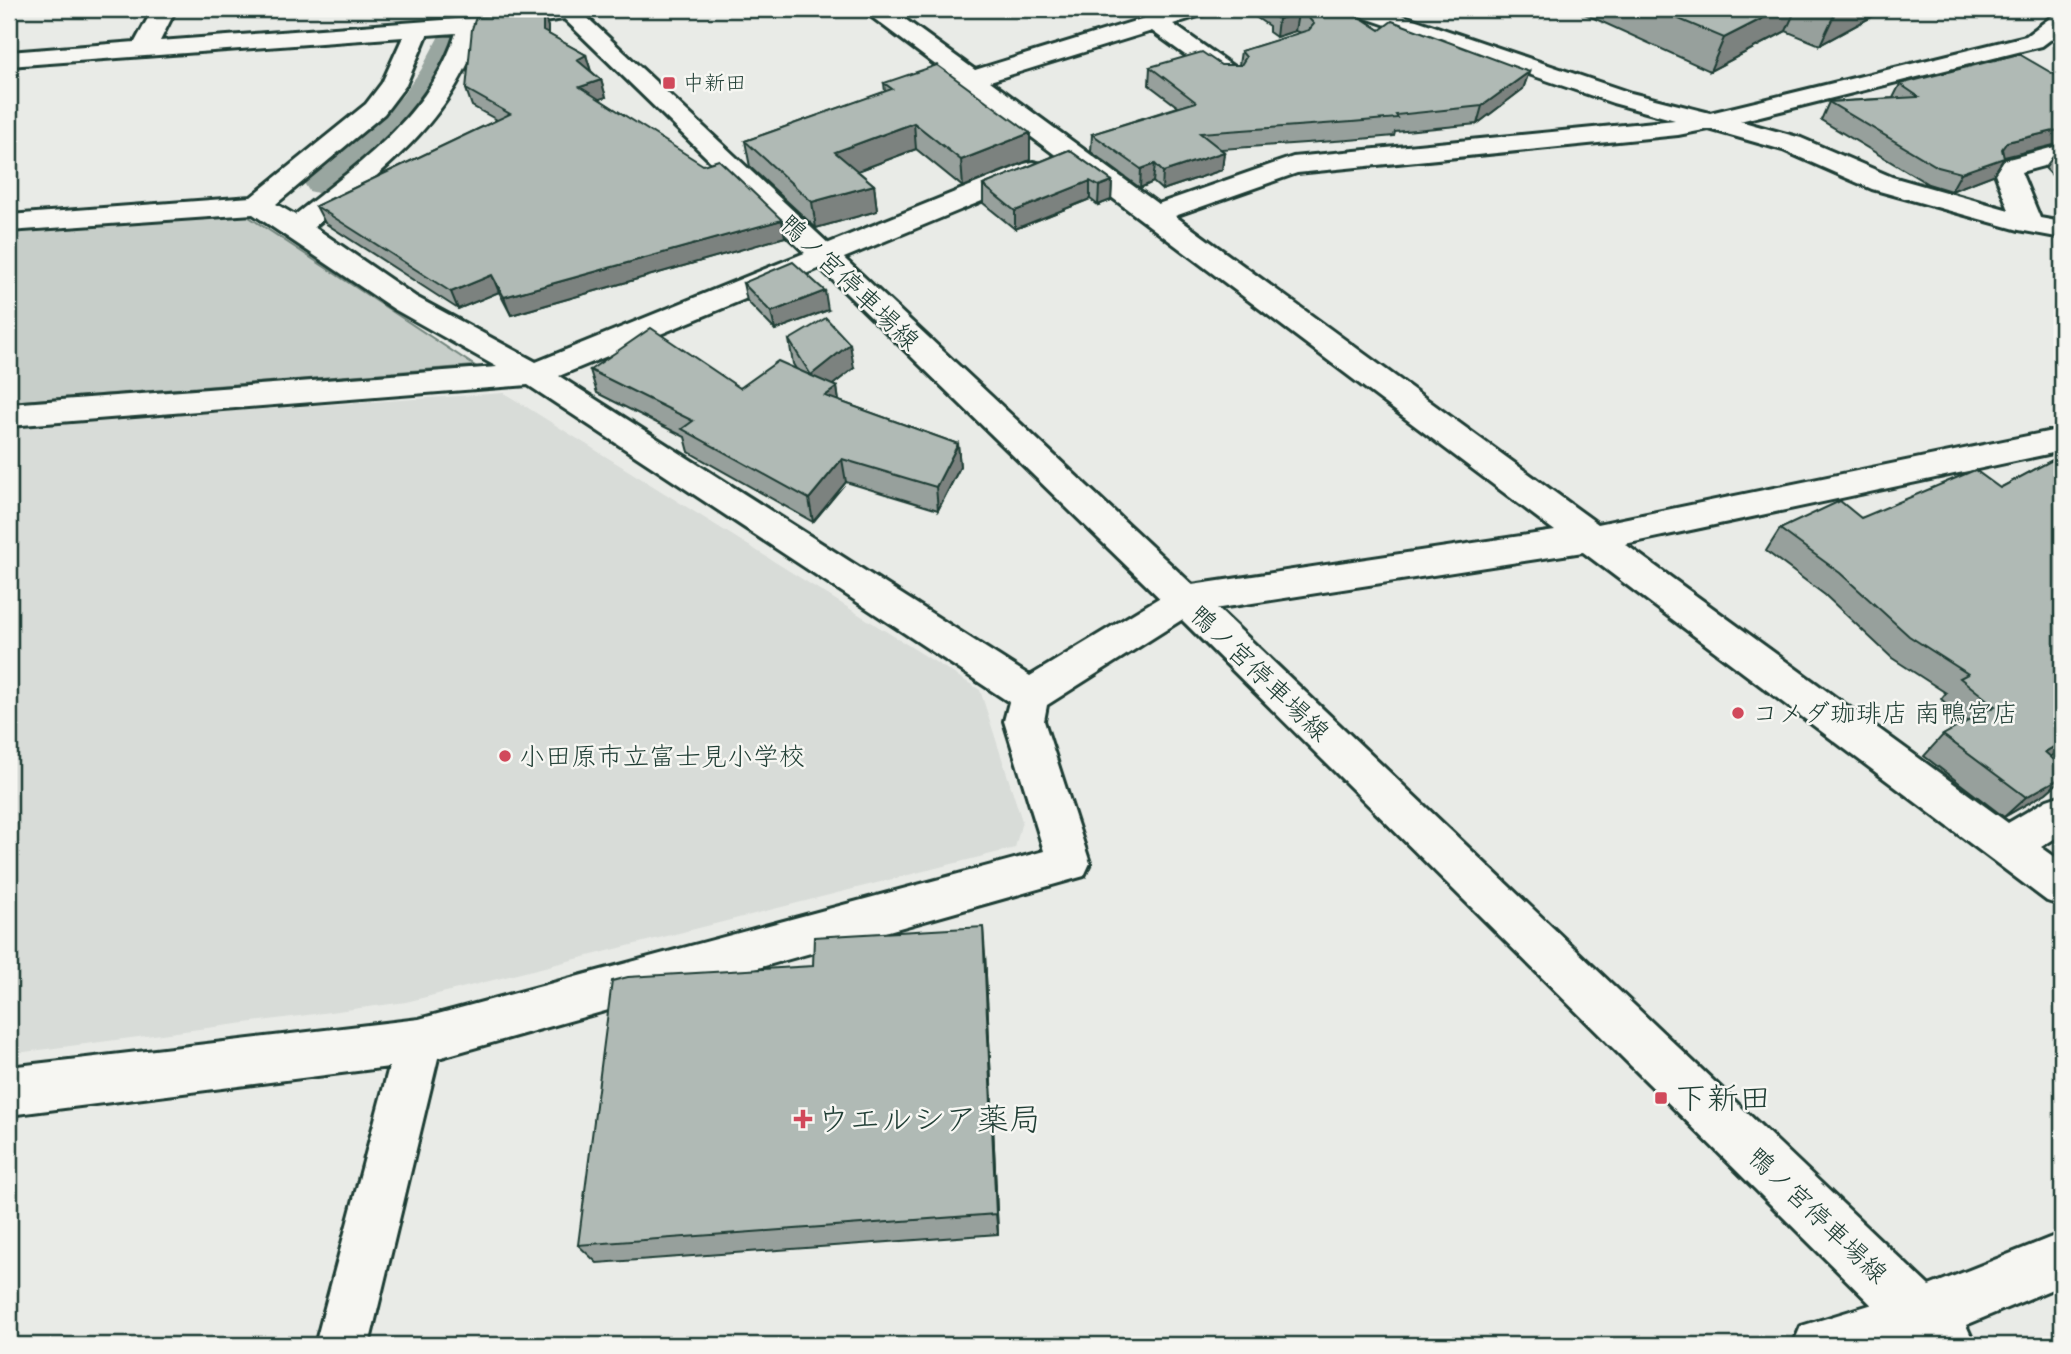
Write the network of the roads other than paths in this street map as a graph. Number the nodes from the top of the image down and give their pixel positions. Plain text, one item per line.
1 (164, 9) edge
2 (876, 9) edge
3 (1197, 9) edge
4 (1363, 9) edge
5 (573, 10) edge
6 (2062, 20) edge
7 (1155, 22) junction
8 (414, 23) edge
9 (470, 25) junction
10 (2034, 41) junction
11 (144, 49) junction
12 (2062, 51) edge
13 (9, 59) edge
14 (1227, 66) edge
15 (972, 79) junction
16 (1710, 121) junction
17 (2062, 153) edge
18 (1073, 154) junction
19 (258, 205) junction
20 (1155, 214) junction
21 (9, 223) edge
22 (2029, 224) junction
23 (296, 228) junction
24 (2062, 230) edge
25 (822, 256) junction
26 (534, 374) junction
27 (9, 415) edge
28 (2062, 440) edge
29 (1591, 538) junction
30 (1185, 600) junction
31 (1030, 696) junction
32 (2062, 813) edge
33 (2006, 845) junction
34 (2062, 887) edge
35 (419, 1041) junction
36 (9, 1091) edge
37 (2062, 1259) edge
38 (1935, 1331) edge
39 (342, 1345) edge
40 (1820, 1345) edge

1 - 11 street
2 - 15 street
3 - 7 street
4 - 16 street
5 - 9 street
5 - 25 street, 鴨ノ宮停車場線
6 - 10 street
7 - 14 street
7 - 15 street
8 - 9 street
8 - 11 street
8 - 19 street
9 - 23 street
10 - 12 street
10 - 16 street
11 - 13 street
15 - 18 street
16 - 20 street
16 - 22 street
17 - 22 street
18 - 20 street
18 - 25 street
19 - 21 street
19 - 23 street
20 - 29 street
22 - 24 street
23 - 26 street
25 - 26 street
25 - 30 street, 鴨ノ宮停車場線
26 - 27 street
26 - 31 street
28 - 29 street
29 - 30 street
29 - 33 street
30 - 31 street
30 - 38 street, 鴨ノ宮停車場線
31 - 35 street
32 - 33 street
33 - 34 street
35 - 36 street
35 - 39 street
37 - 38 street
38 - 40 street

